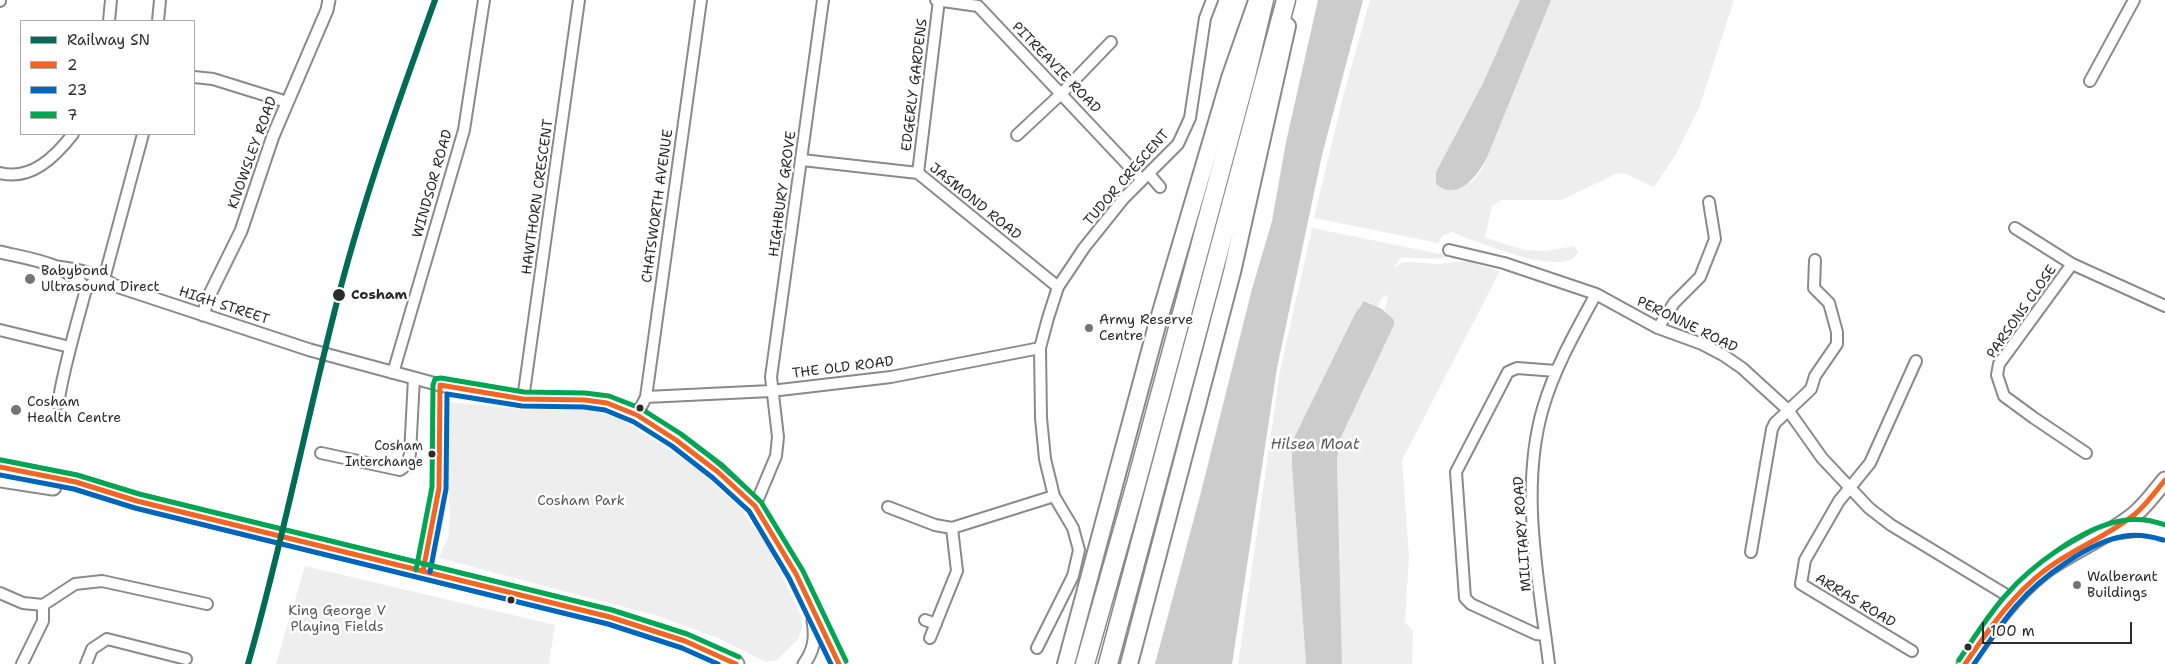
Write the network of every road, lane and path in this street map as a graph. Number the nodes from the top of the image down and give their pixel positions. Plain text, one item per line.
1 (111, 0) edge
2 (160, 0) edge
3 (329, 0) edge
4 (484, 0) edge
5 (579, 0) edge
6 (702, 0) edge
7 (823, 0) edge
8 (937, 0) edge
9 (1212, 0) edge
10 (1258, 0) edge
11 (1264, 0) edge
12 (1286, 0) edge
13 (1293, 0) edge
14 (2134, 0) edge
15 (110, 20) edge
16 (158, 20) edge
17 (1111, 42) dead end
18 (195, 77) edge
19 (2090, 81) dead end
20 (1062, 93) junction
21 (287, 102) junction
22 (72, 135) edge
23 (143, 135) edge
24 (1017, 136) dead end
25 (802, 160) junction
26 (0, 173) edge
27 (918, 173) junction
28 (1145, 177) junction
29 (1160, 187) dead end
30 (1709, 202) dead end
31 (2016, 228) dead end
32 (1449, 250) dead end
33 (0, 252) edge
34 (1815, 260) dead end
35 (2072, 264) junction
36 (57, 267) junction
37 (108, 282) junction
38 (1058, 287) junction
39 (86, 289) junction
40 (1596, 294) junction
41 (2165, 306) edge
42 (203, 315) junction
43 (1658, 328) junction
44 (0, 330) edge
45 (70, 347) junction
46 (1040, 348) junction
47 (1916, 361) dead end
48 (1556, 371) junction
49 (393, 372) junction
50 (414, 378) junction
51 (771, 391) junction
52 (646, 397) junction
53 (524, 398) junction
54 (58, 404) dead end
55 (1788, 410) junction
56 (637, 415) junction
57 (321, 453) dead end
58 (2086, 453) dead end
59 (0, 467) edge
60 (0, 479) edge
61 (2165, 480) edge
62 (1848, 488) junction
63 (1054, 496) junction
64 (136, 501) junction
65 (755, 506) junction
66 (888, 507) dead end
67 (952, 528) junction
68 (2110, 532) junction
69 (2165, 533) edge
70 (1750, 552) dead end
71 (0, 593) edge
72 (2013, 599) junction
73 (207, 604) dead end
74 (43, 605) junction
75 (812, 609) junction
76 (925, 620) dead end
77 (936, 624) junction
78 (1545, 635) junction
79 (930, 638) dead end
80 (1037, 648) dead end
81 (1912, 651) dead end
82 (186, 659) dead end
83 (22, 664) edge
84 (86, 664) edge
85 (736, 664) edge
86 (804, 664) edge
87 (839, 664) edge
88 (1066, 664) edge
89 (1085, 664) edge
90 (1108, 664) edge
91 (1129, 664) edge
92 (1549, 664) edge
93 (1965, 664) edge

1 - 15 street
2 - 16 street
3 - 21 street, KNOWSLEY ROAD
4 - 49 street, WINDSOR ROAD
5 - 53 street, HAWTHORN CRESCENT
6 - 52 street, CHATSWORTH AVENUE
7 - 25 street, HIGHBURY GROVE
8 - 20 street, PITREAVIE ROAD
8 - 27 street, EDGERLY GARDENS
9 - 28 street, TUDOR CRESCENT
10 - 88 highway
11 - 89 highway
12 - 90 highway
13 - 91 highway
14 - 19 street
17 - 20 street
18 - 21 street
20 - 24 street
20 - 28 street, PITREAVIE ROAD
21 - 42 street, KNOWSLEY ROAD
22 - 26 street
23 - 37 street
25 - 27 street, JASMOND ROAD
25 - 51 street, HIGHBURY GROVE
27 - 38 street, JASMOND ROAD
28 - 29 street
28 - 38 street, TUDOR CRESCENT
30 - 43 street
31 - 35 street
32 - 40 street, PERONNE ROAD
33 - 36 street
34 - 55 street
35 - 41 street
35 - 58 street, PARSONS CLOSE
36 - 37 street
36 - 39 street
37 - 39 street, HIGH STREET
37 - 42 street, HIGH STREET
38 - 46 street, TUDOR CRESCENT
39 - 45 street
40 - 43 street, PERONNE ROAD
40 - 48 street, MILITARY ROAD
42 - 49 street, HIGH STREET
43 - 55 street, PERONNE ROAD
44 - 45 street
45 - 54 street
46 - 51 street, THE OLD ROAD
46 - 63 street, TUDOR CRESCENT
47 - 62 street
48 - 78 street, MILITARY ROAD
48 - 78 street
49 - 50 street, HIGH STREET
50 - 53 street, HIGH STREET
50 - 57 street
51 - 52 street, THE OLD ROAD
51 - 65 street, HIGHBURY GROVE
52 - 56 street, CHATSWORTH AVENUE
53 - 56 street, HIGH STREET
55 - 62 street, PERONNE ROAD
55 - 70 street
56 - 65 street, HIGH STREET
59 - 64 main road
60 - 64 main road
61 - 68 main road
62 - 72 street, PERONNE ROAD
62 - 81 street, ARRAS ROAD
63 - 67 street
63 - 80 street, TUDOR CRESCENT
64 - 85 main road
65 - 75 street, HIGH STREET
66 - 67 street
67 - 77 street
68 - 69 main road
68 - 72 main road
71 - 74 street
72 - 93 main road
73 - 74 street
74 - 83 street
75 - 86 street
75 - 87 street, HIGH STREET
76 - 77 street
77 - 79 street
78 - 92 street, MILITARY ROAD
82 - 84 street

